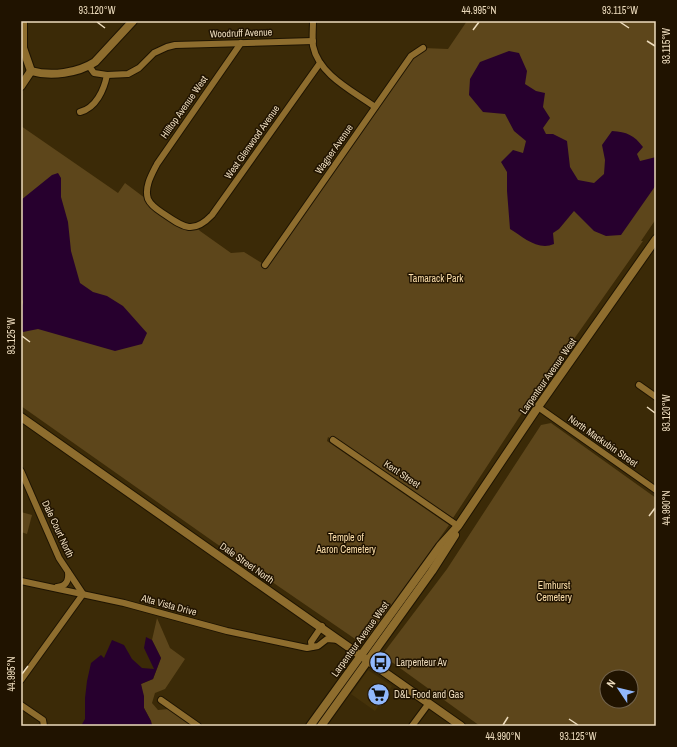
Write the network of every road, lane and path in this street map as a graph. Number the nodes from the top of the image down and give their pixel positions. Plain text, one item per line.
1 (23, 21) edge
2 (133, 21) edge
3 (312, 21) edge
4 (313, 41) junction
5 (241, 43) junction
6 (423, 48) dead end
7 (320, 64) junction
8 (89, 66) junction
9 (31, 72) junction
10 (107, 75) junction
11 (21, 86) edge
12 (375, 107) junction
13 (80, 112) dead end
14 (196, 227) joint
15 (656, 239) edge
16 (265, 265) dead end
17 (639, 385) dead end
18 (656, 397) edge
19 (538, 407) junction
20 (21, 417) edge
21 (333, 440) dead end
22 (21, 471) edge
23 (656, 490) edge
24 (458, 526) junction
25 (68, 572) junction
26 (21, 581) edge
27 (54, 588) junction
28 (83, 594) junction
29 (322, 626) junction
30 (342, 640) junction
31 (312, 647) junction
32 (362, 654) junction
33 (369, 660) junction
34 (21, 680) edge
35 (161, 700) dead end
36 (429, 703) junction
37 (21, 705) edge
38 (44, 726) edge
39 (198, 726) edge
40 (310, 726) edge
41 (321, 726) edge
42 (412, 726) edge
43 (462, 726) edge

1 - 9 main road
2 - 8 main road
3 - 4 street
4 - 5 street, Woodruff Avenue
4 - 7 street
5 - 10 street, Woodruff Avenue
5 - 14 street, Hilltop Avenue West
6 - 12 street, Wagner Avenue
7 - 12 street
7 - 14 street, West Glenwood Avenue
8 - 9 main road
8 - 10 street, Woodruff Avenue
9 - 11 main road
10 - 13 street
12 - 16 street, Wagner Avenue
15 - 19 main road, Larpenteur Avenue West
17 - 18 street
19 - 23 street, North Mackubin Street
19 - 24 main road, Larpenteur Avenue West
20 - 29 main road, Dale Street North
21 - 24 street, Kent Street
22 - 25 street, Dale Court North
24 - 32 main road, Larpenteur Avenue West
24 - 33 main road, Larpenteur Avenue West
25 - 27 street
25 - 28 street, Dale Court North
26 - 27 street, Alta Vista Drive
27 - 28 street, Alta Vista Drive
28 - 31 street, Alta Vista Drive
28 - 34 street
29 - 30 main road, Dale Street North
29 - 31 street
30 - 31 street, Alta Vista Drive
30 - 32 main road, Dale Street North
32 - 33 main road, Dale Street North
32 - 40 main road, Larpenteur Avenue West
33 - 36 main road, Dale Street North
33 - 41 main road, Larpenteur Avenue West
35 - 39 street
36 - 42 street
36 - 43 main road, Dale Street North
37 - 38 street

